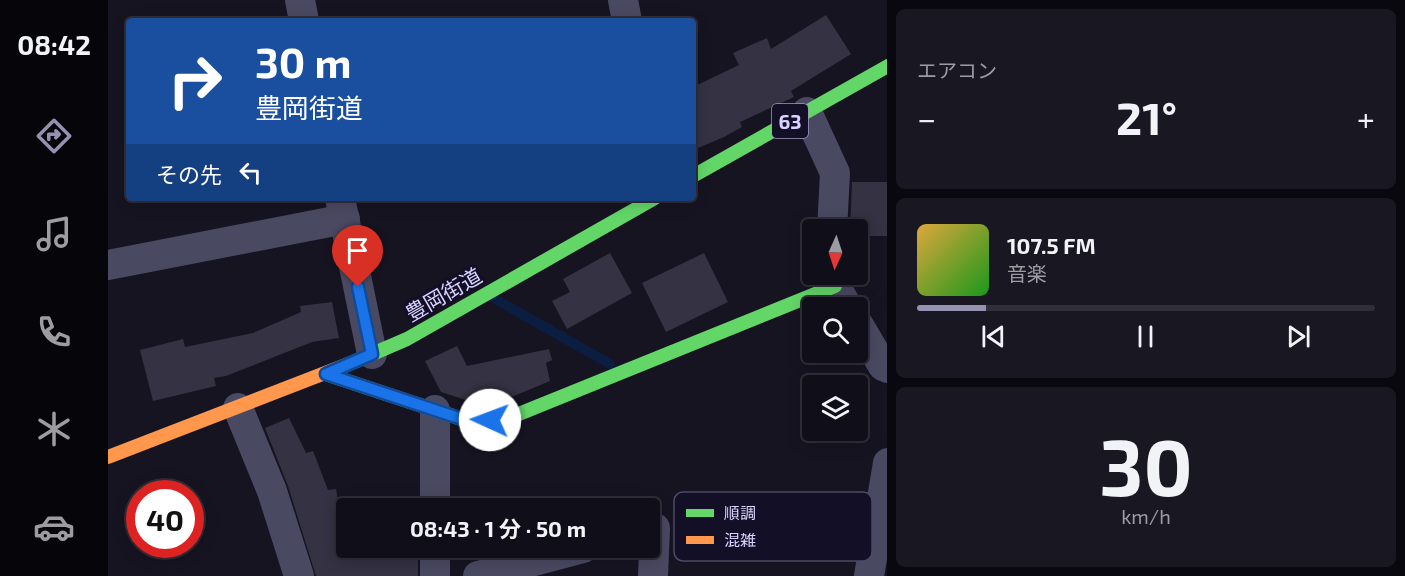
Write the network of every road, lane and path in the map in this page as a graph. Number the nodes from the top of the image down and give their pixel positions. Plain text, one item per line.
1 (300, 0) edge
2 (622, 0) edge
3 (303, 18) edge
4 (626, 18) edge
5 (887, 67) edge
6 (807, 112) junction
7 (696, 174) edge
8 (650, 201) edge
9 (343, 209) edge
10 (833, 219) edge
11 (108, 265) edge
12 (837, 289) edge
13 (868, 341) edge
14 (372, 354) junction
15 (887, 368) edge
16 (326, 374) junction
17 (237, 408) junction
18 (435, 410) junction
19 (108, 457) edge
20 (887, 469) edge
21 (435, 498) edge
22 (435, 558) edge
23 (546, 558) edge
24 (654, 558) edge
25 (872, 558) edge
26 (872, 561) edge
27 (299, 576) edge
28 (435, 576) edge
29 (478, 576) edge
30 (654, 576) edge
31 (869, 576) edge

1 - 3 street
2 - 4 street
5 - 6 main road, 63
6 - 7 main road, 63
6 - 10 street
8 - 14 main road, 豊岡街道
9 - 11 street
9 - 14 street
12 - 18 main road
13 - 15 street
14 - 16 main road, 豊岡街道
16 - 17 main road, 豊岡街道
16 - 18 main road
17 - 19 main road, 豊岡街道
17 - 27 street
18 - 21 street
20 - 25 street
22 - 28 street
23 - 29 street
24 - 30 street
26 - 31 street

